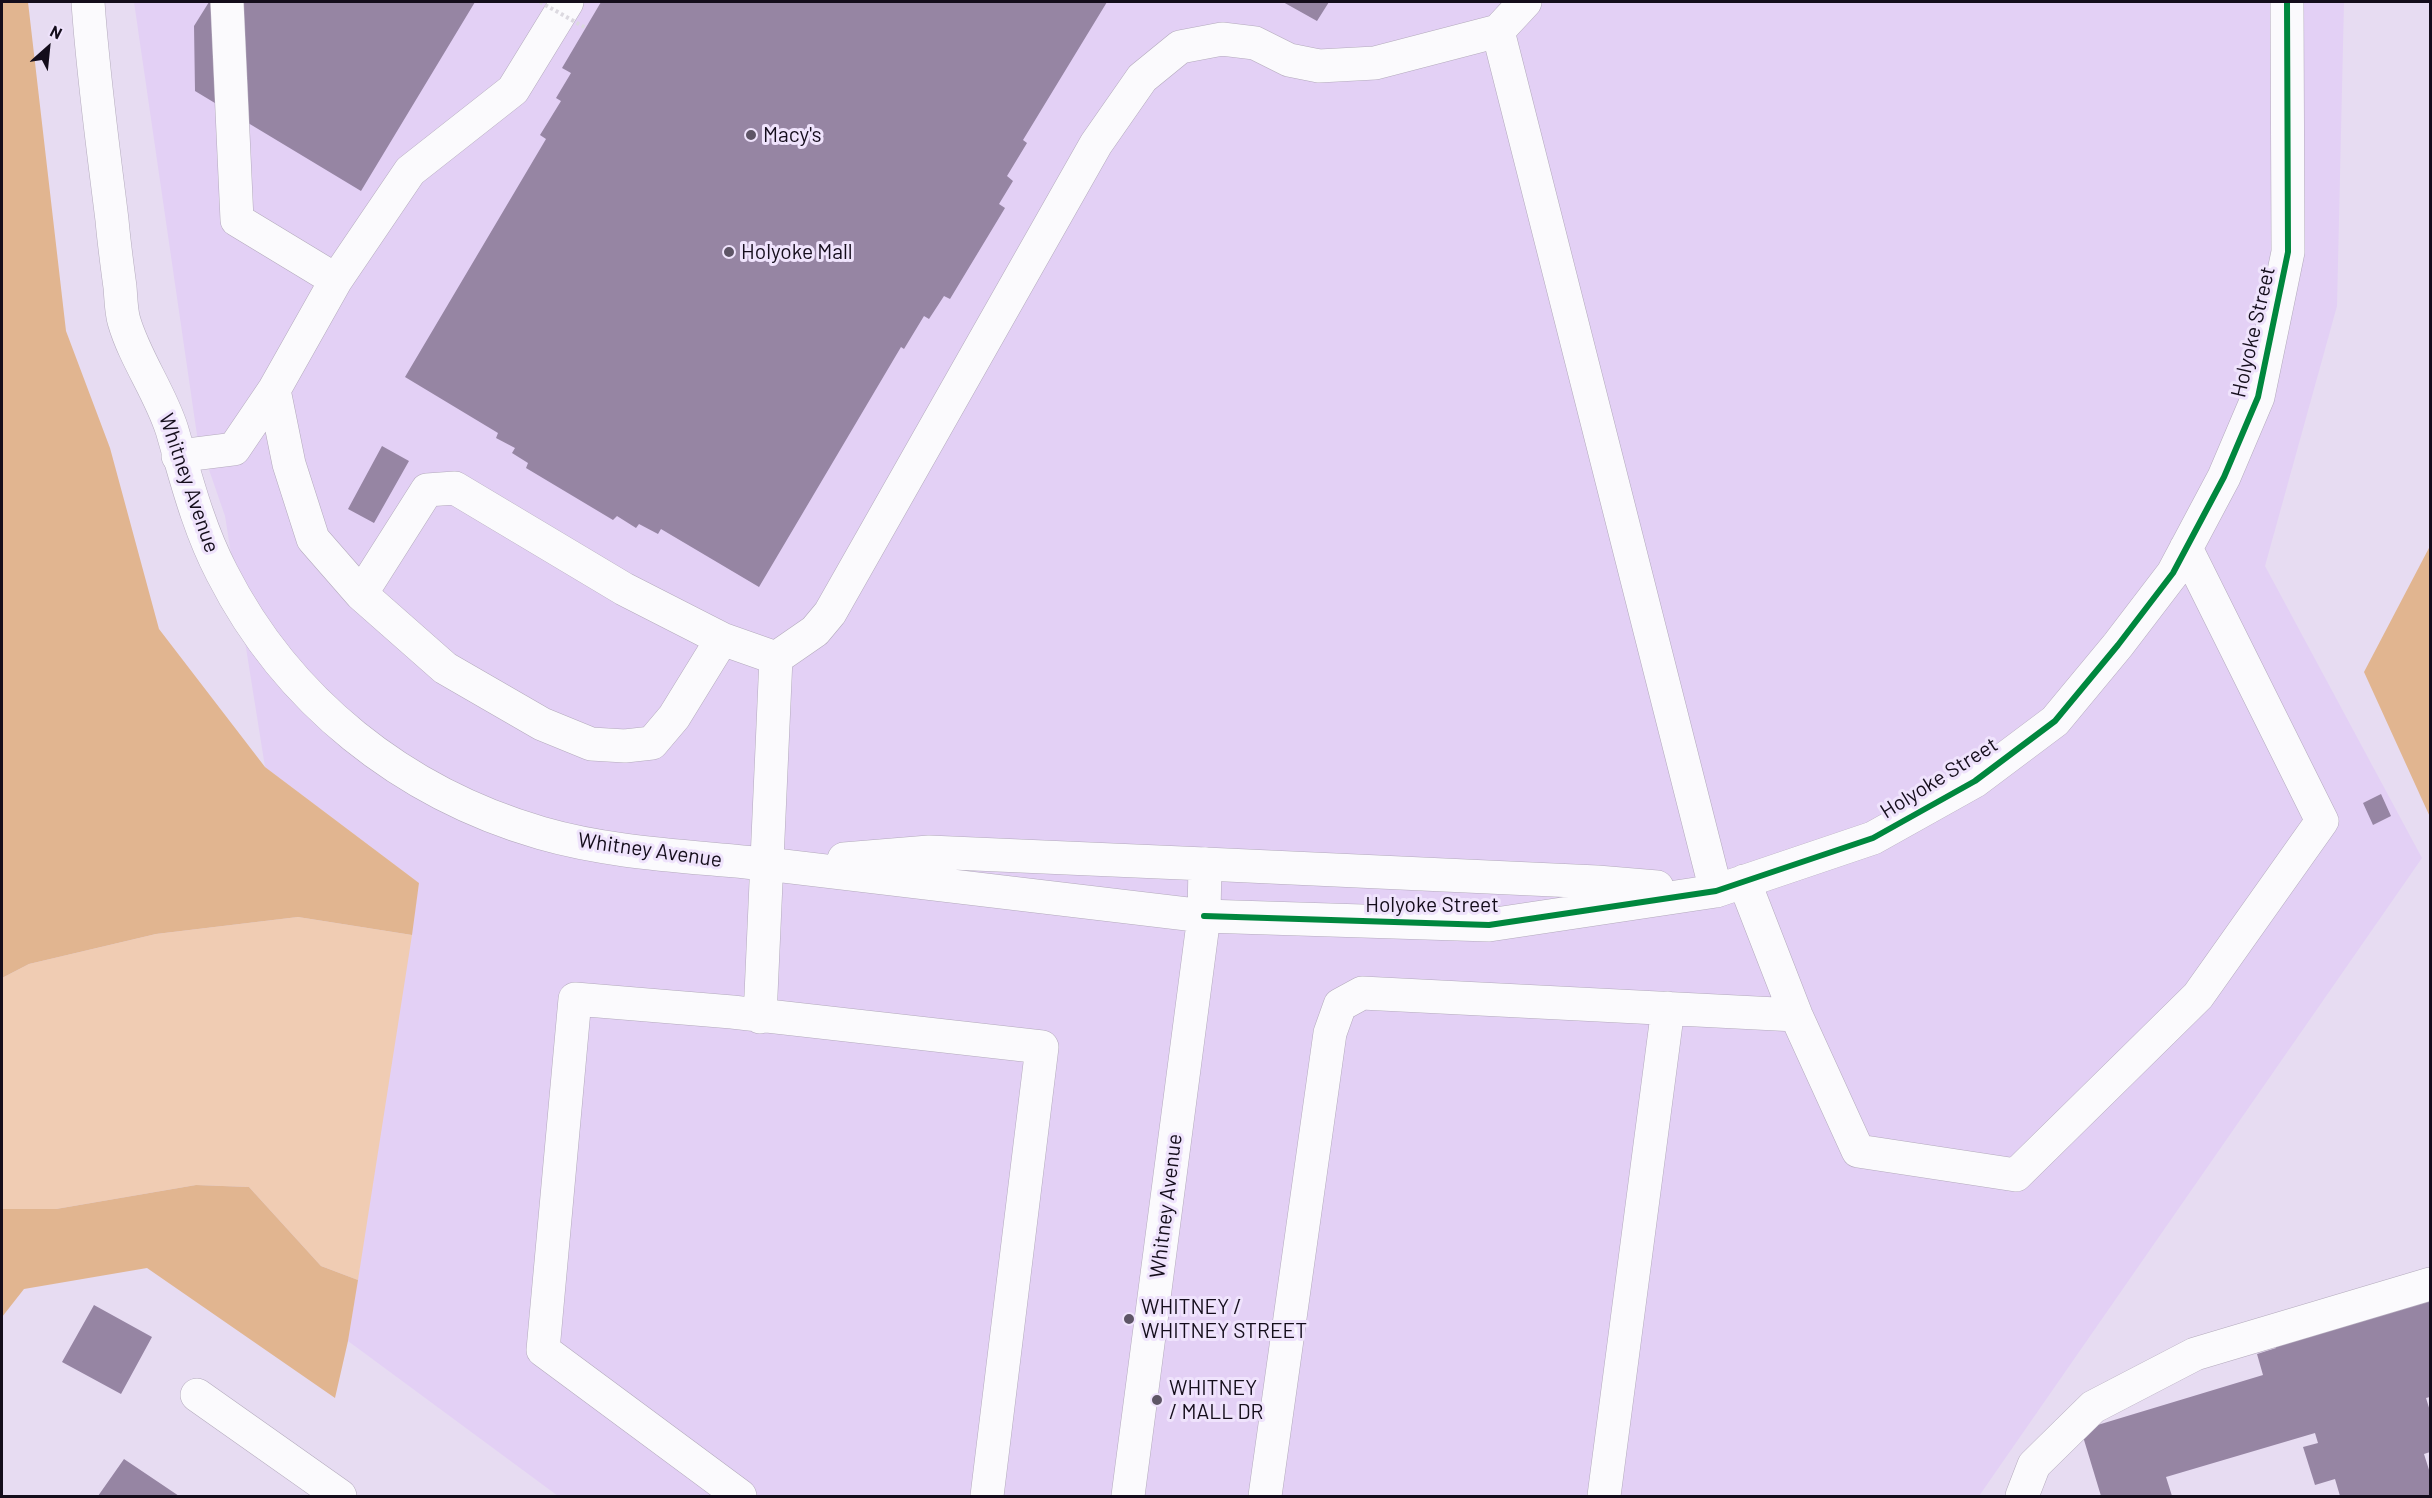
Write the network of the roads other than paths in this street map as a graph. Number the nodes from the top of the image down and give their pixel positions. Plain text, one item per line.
1 (88, 2) edge
2 (227, 2) edge
3 (567, 2) edge
4 (1525, 2) edge
5 (2287, 2) edge
6 (1498, 31) junction
7 (336, 280) junction
8 (274, 390) junction
9 (178, 456) junction
10 (2186, 548) junction
11 (361, 594) junction
12 (722, 639) junction
13 (776, 658) junction
14 (1205, 864) junction
15 (767, 865) junction
16 (1730, 886) junction
17 (1204, 916) junction
18 (1668, 1008) junction
19 (1796, 1015) junction
20 (760, 1017) junction
21 (2430, 1284) edge
22 (197, 1395) dead end
23 (340, 1497) edge
24 (740, 1497) edge
25 (987, 1497) edge
26 (1128, 1497) edge
27 (1265, 1497) edge
28 (1604, 1497) edge
29 (2022, 1497) edge

1 - 9 main road, Whitney Avenue
2 - 7 main road
3 - 7 main road
4 - 6 main road
5 - 10 main road, Holyoke Street
6 - 13 main road
6 - 16 main road
7 - 8 main road
8 - 9 main road
8 - 11 main road
9 - 15 main road, Whitney Avenue
10 - 16 main road, Holyoke Street
10 - 19 main road
11 - 12 main road
11 - 12 main road
12 - 13 main road
13 - 15 main road
14 - 15 main road, Whitney Avenue
14 - 16 main road, Holyoke Street
14 - 17 main road, Whitney Avenue
15 - 17 main road, Whitney Avenue
15 - 20 main road
16 - 17 main road, Holyoke Street
16 - 19 main road
17 - 26 main road, Whitney Avenue
18 - 19 main road
18 - 27 main road
18 - 28 main road
20 - 24 main road
20 - 25 main road
21 - 29 main road
22 - 23 main road

